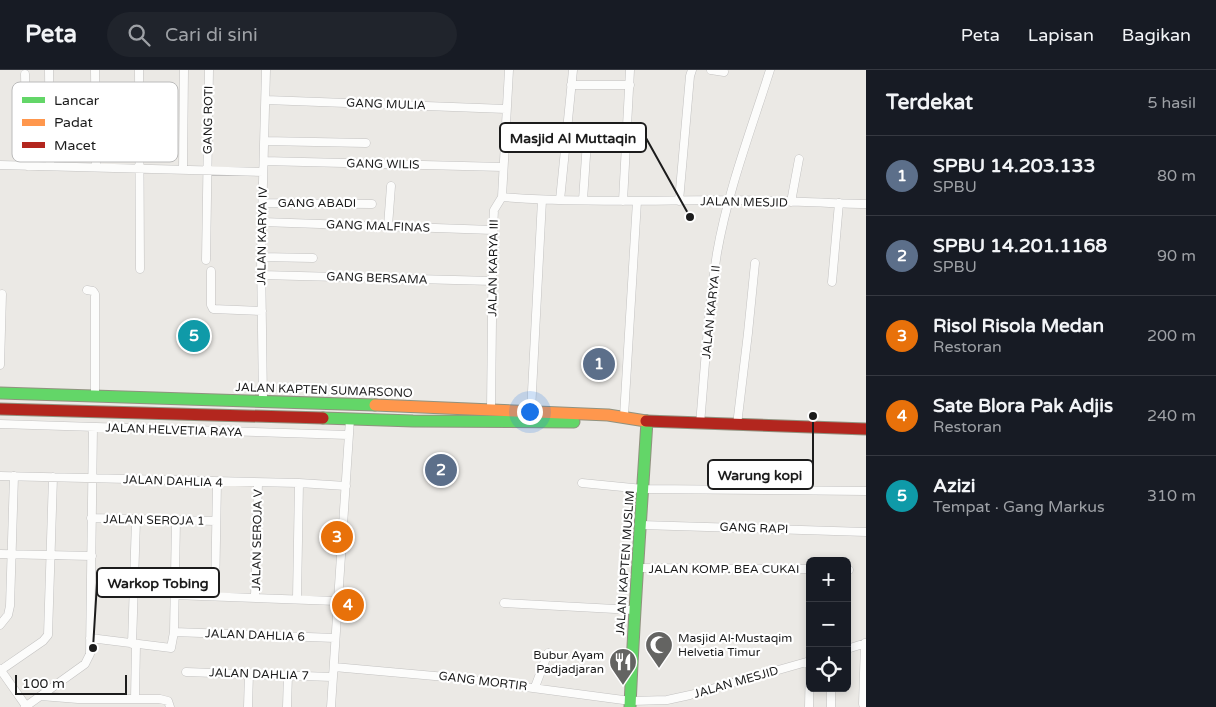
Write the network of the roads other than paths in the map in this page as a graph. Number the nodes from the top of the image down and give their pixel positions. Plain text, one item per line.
1 (184, 70) edge
2 (209, 70) edge
3 (266, 70) edge
4 (509, 70) edge
5 (573, 70) edge
6 (630, 70) edge
7 (692, 70) edge
8 (711, 70) edge
9 (770, 70) edge
10 (724, 72) dead end
11 (25, 74) dead end
12 (25, 82) edge
13 (572, 85) junction
14 (630, 85) junction
15 (266, 100) junction
16 (506, 109) junction
17 (264, 140) junction
18 (586, 141) dead end
19 (366, 143) dead end
20 (799, 159) dead end
21 (264, 161) junction
22 (27, 162) edge
23 (50, 162) edge
24 (96, 162) edge
25 (140, 162) edge
26 (0, 165) edge
27 (27, 166) junction
28 (50, 166) junction
29 (96, 167) junction
30 (503, 167) junction
31 (140, 168) junction
32 (183, 170) junction
33 (207, 170) junction
34 (264, 172) junction
35 (391, 186) dead end
36 (502, 196) junction
37 (542, 200) junction
38 (560, 200) junction
39 (583, 200) junction
40 (729, 200) junction
41 (623, 201) junction
42 (637, 201) junction
43 (679, 201) junction
44 (791, 202) junction
45 (263, 203) junction
46 (372, 204) dead end
47 (840, 204) junction
48 (866, 204) edge
49 (262, 222) junction
50 (388, 226) junction
51 (493, 230) junction
52 (261, 257) junction
53 (313, 258) dead end
54 (206, 260) dead end
55 (755, 264) dead end
56 (140, 269) dead end
57 (211, 271) dead end
58 (261, 275) junction
59 (493, 281) junction
60 (832, 282) dead end
61 (87, 290) dead end
62 (2, 294) dead end
63 (262, 311) junction
64 (0, 364) edge
65 (0, 393) edge
66 (95, 396) junction
67 (263, 402) junction
68 (0, 409) edge
69 (491, 409) junction
70 (531, 411) junction
71 (624, 416) junction
72 (350, 419) junction
73 (646, 421) junction
74 (0, 424) edge
75 (700, 424) junction
76 (737, 425) junction
77 (93, 427) junction
78 (866, 429) edge
79 (348, 435) junction
80 (0, 476) edge
81 (14, 476) junction
82 (53, 477) junction
83 (93, 478) junction
84 (217, 482) junction
85 (582, 482) dead end
86 (258, 483) junction
87 (299, 483) junction
88 (346, 486) junction
89 (643, 489) junction
90 (866, 491) edge
91 (91, 518) junction
92 (136, 520) junction
93 (176, 520) junction
94 (216, 521) junction
95 (641, 525) junction
96 (866, 532) edge
97 (0, 554) edge
98 (11, 554) junction
99 (51, 555) junction
100 (92, 556) junction
101 (638, 568) junction
102 (806, 570) edge
103 (174, 595) junction
104 (215, 596) junction
105 (256, 597) junction
106 (297, 598) junction
107 (337, 601) junction
108 (504, 603) dead end
109 (634, 610) junction
110 (0, 625) edge
111 (174, 632) junction
112 (90, 638) junction
113 (335, 638) junction
114 (865, 643) edge
115 (134, 644) junction
116 (851, 648) edge
117 (548, 654) dead end
118 (806, 662) edge
119 (334, 667) junction
120 (0, 669) edge
121 (186, 672) dead end
122 (249, 673) junction
123 (288, 674) junction
124 (332, 677) junction
125 (535, 687) junction
126 (809, 692) edge
127 (831, 692) edge
128 (41, 696) junction
129 (135, 699) junction
130 (630, 704) edge
131 (863, 704) dead end
132 (26, 706) edge
133 (170, 707) edge
134 (248, 707) edge
135 (287, 707) edge
136 (331, 707) edge
137 (809, 707) edge
138 (830, 707) edge

1 - 32 street
2 - 33 street, GANG ROTI
3 - 15 street, JALAN KARYA IV
4 - 16 street, JALAN KARYA III
5 - 13 street
6 - 14 street
7 - 43 street
8 - 10 street
9 - 40 street, JALAN KARYA II
11 - 12 street
13 - 14 street
13 - 38 street
14 - 41 street
15 - 16 street, GANG MULIA
15 - 17 street, JALAN KARYA IV
16 - 30 street, JALAN KARYA III
17 - 19 street
17 - 21 street, JALAN KARYA IV
18 - 39 street
20 - 44 street
21 - 30 street, GANG WILIS
21 - 34 street, JALAN KARYA IV
22 - 27 street
23 - 28 street
24 - 29 street
25 - 31 street
26 - 27 street
27 - 28 street
28 - 29 street
29 - 31 street
30 - 36 street, JALAN KARYA III
31 - 32 street
31 - 56 street
32 - 33 street
33 - 34 street
33 - 54 street, GANG ROTI
34 - 45 street, JALAN KARYA IV
35 - 50 street
36 - 37 street, JALAN MESJID
36 - 51 street, JALAN KARYA III
37 - 38 street, JALAN MESJID
37 - 70 street
38 - 39 street, JALAN MESJID
39 - 41 street, JALAN MESJID
40 - 43 street, JALAN MESJID
40 - 44 street, JALAN MESJID
40 - 75 street, JALAN KARYA II
41 - 42 street, JALAN MESJID
42 - 43 street, JALAN MESJID
42 - 71 street
44 - 47 street, JALAN MESJID
45 - 46 street, GANG ABADI
45 - 49 street, JALAN KARYA IV
47 - 48 street, JALAN MESJID
47 - 60 street
49 - 50 street, GANG MALFINAS
49 - 52 street, JALAN KARYA IV
50 - 51 street, GANG MALFINAS
51 - 59 street, JALAN KARYA III
52 - 53 street
52 - 58 street, JALAN KARYA IV
55 - 76 street
57 - 63 street
58 - 59 street, GANG BERSAMA
58 - 63 street, JALAN KARYA IV
59 - 69 street, JALAN KARYA III
61 - 66 street
62 - 64 street
63 - 67 street, JALAN KARYA IV
65 - 66 main road, JALAN KAPTEN SUMARSONO
66 - 67 main road, JALAN KAPTEN SUMARSONO
67 - 69 main road, JALAN KAPTEN SUMARSONO
68 - 72 main road, JALAN KAPTEN SUMARSONO
69 - 70 main road, JALAN KAPTEN SUMARSONO
70 - 71 main road, JALAN KAPTEN SUMARSONO
71 - 73 main road, JALAN KAPTEN SUMARSONO
72 - 73 main road, JALAN KAPTEN SUMARSONO
72 - 79 street
73 - 75 main road, JALAN KAPTEN SUMARSONO
73 - 89 main road, JALAN KAPTEN MUSLIM
74 - 77 street, JALAN HELVETIA RAYA
75 - 76 main road, JALAN KAPTEN SUMARSONO
76 - 78 main road, JALAN KAPTEN SUMARSONO
77 - 79 street, JALAN HELVETIA RAYA
77 - 83 street
79 - 88 street
80 - 81 street, JALAN DAHLIA 4
81 - 82 street, JALAN DAHLIA 4
81 - 98 street
82 - 83 street, JALAN DAHLIA 4
82 - 99 street
83 - 84 street, JALAN DAHLIA 4
83 - 91 street
84 - 86 street, JALAN DAHLIA 4
84 - 94 street
85 - 89 street
86 - 87 street, JALAN DAHLIA 4
86 - 105 street, JALAN SEROJA V
87 - 88 street, JALAN DAHLIA 4
87 - 106 street
88 - 107 street
89 - 90 street
89 - 95 main road, JALAN KAPTEN MUSLIM
91 - 92 street, JALAN SEROJA 1
91 - 100 street
92 - 93 street, JALAN SEROJA 1
92 - 115 street
93 - 94 street, JALAN SEROJA 1
93 - 103 street
94 - 104 street
95 - 96 street, GANG RAPI
95 - 101 main road, JALAN KAPTEN MUSLIM
97 - 98 street
98 - 99 street
98 - 110 street
99 - 100 street
99 - 120 street
100 - 112 street
101 - 102 street, JALAN KOMP. BEA CUKAI
101 - 109 main road, JALAN KAPTEN MUSLIM
103 - 104 street
103 - 111 street
104 - 105 street
105 - 106 street
106 - 107 street
107 - 113 street
108 - 109 street
109 - 130 main road, JALAN KAPTEN MUSLIM
111 - 113 street, JALAN DAHLIA 6
111 - 115 street
112 - 115 street
112 - 128 street
113 - 119 street
114 - 116 street
114 - 131 street
115 - 129 street
117 - 125 street
118 - 130 street, JALAN MESJID
119 - 124 street
119 - 125 street, GANG MORTIR
120 - 132 street
121 - 122 street, JALAN DAHLIA 7
122 - 123 street, JALAN DAHLIA 7
122 - 134 street
123 - 124 street, JALAN DAHLIA 7
123 - 135 street
124 - 136 street
125 - 130 street, GANG MORTIR
126 - 137 street
127 - 138 street
128 - 129 street
128 - 132 street
129 - 133 street

